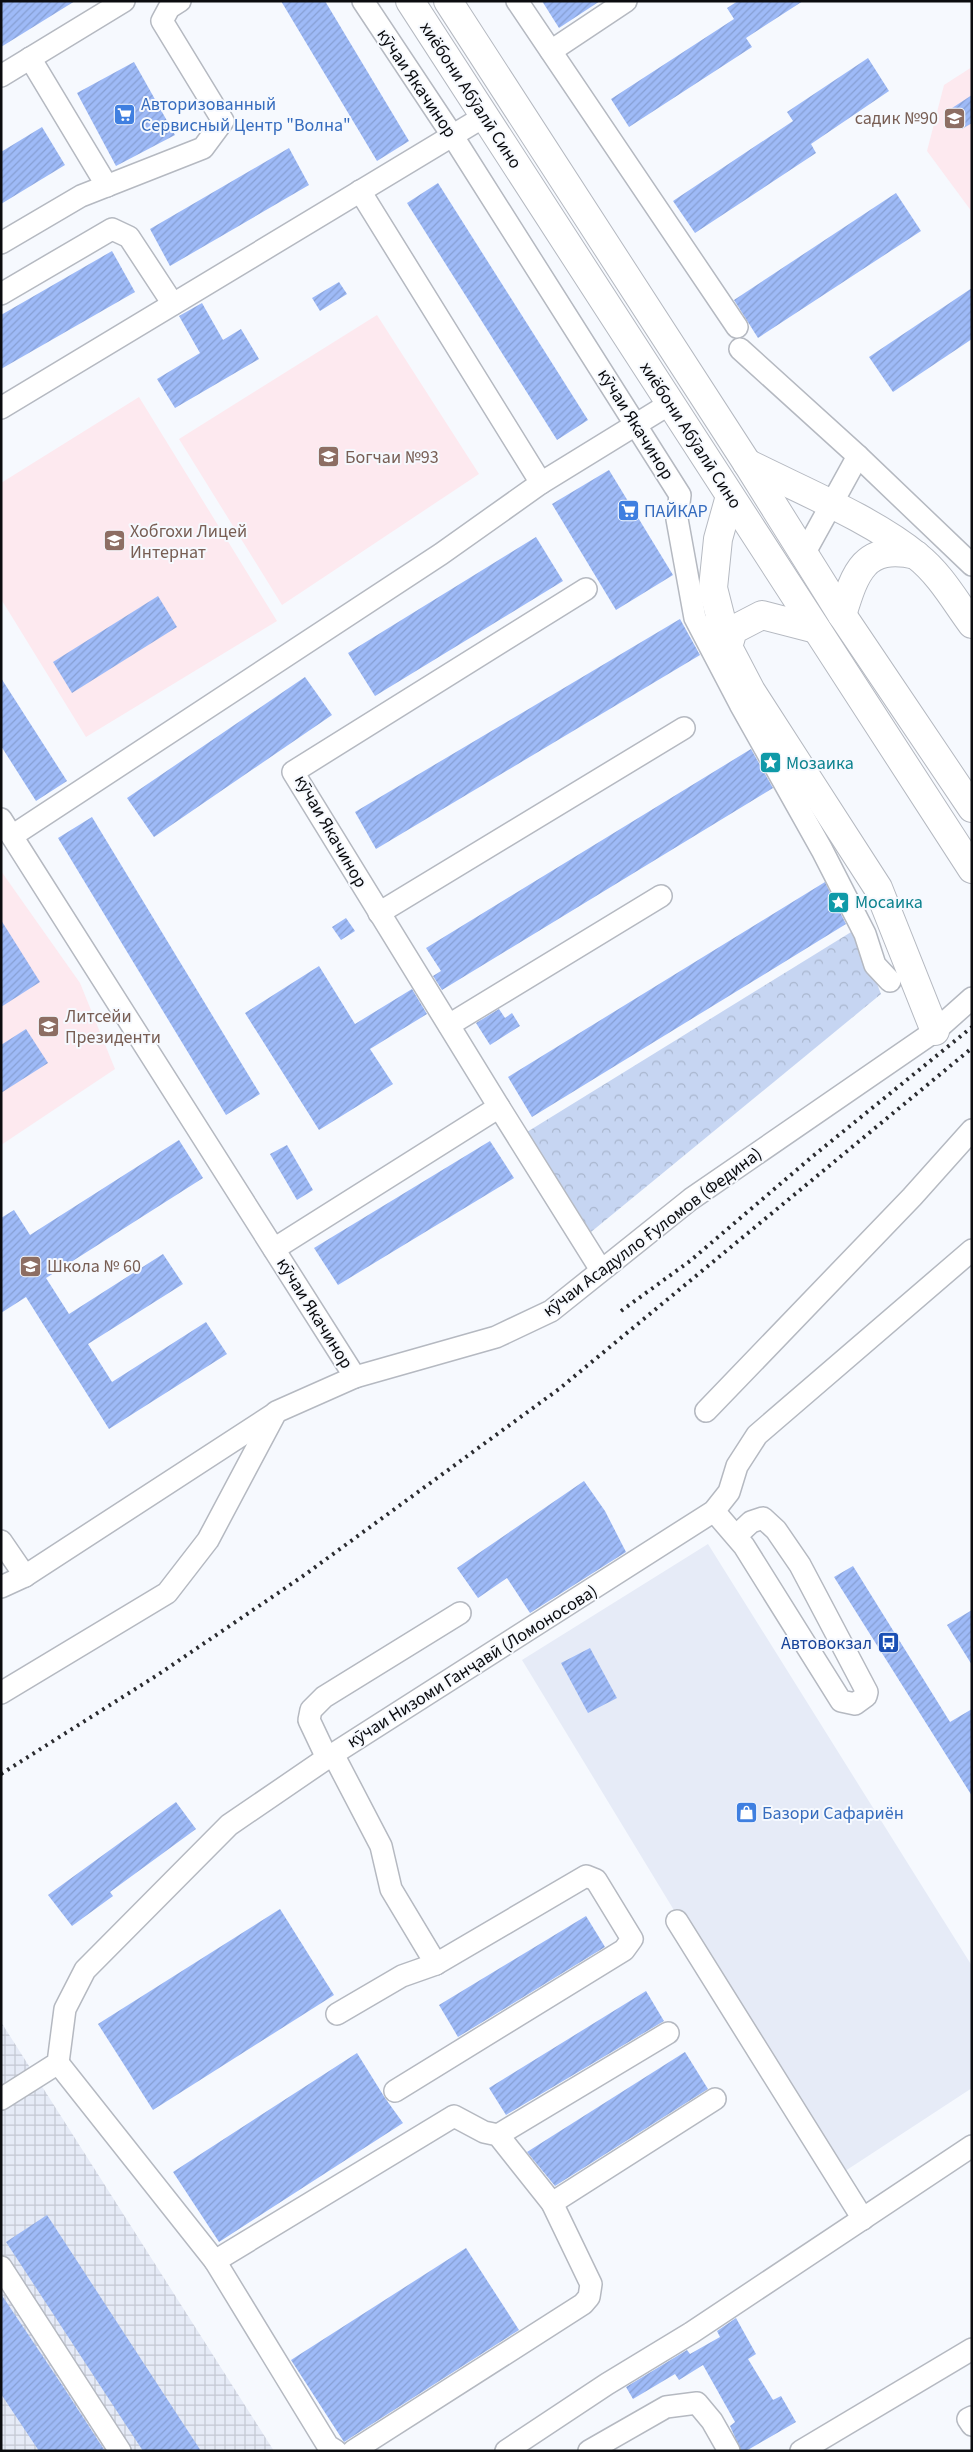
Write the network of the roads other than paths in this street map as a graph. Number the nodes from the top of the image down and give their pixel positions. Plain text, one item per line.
1 (124, 1) edge
2 (363, 1) edge
3 (410, 1) edge
4 (448, 1) edge
5 (516, 1) edge
6 (626, 1) edge
7 (165, 5) edge
8 (551, 52) junction
9 (30, 58) junction
10 (1, 76) edge
11 (484, 116) junction
12 (452, 135) junction
13 (107, 186) junction
14 (360, 191) junction
15 (1, 243) edge
16 (1, 294) edge
17 (173, 304) junction
18 (738, 327) dead end
19 (740, 349) dead end
20 (671, 403) junction
21 (1, 408) edge
22 (636, 423) junction
23 (858, 456) junction
24 (747, 463) junction
25 (541, 483) junction
26 (730, 496) junction
27 (830, 505) junction
28 (967, 552) edge
29 (804, 554) junction
30 (917, 556) junction
31 (586, 589) dead end
32 (842, 616) junction
33 (972, 624) edge
34 (816, 629) junction
35 (728, 648) junction
36 (684, 728) dead end
37 (972, 808) edge
38 (7, 828) edge
39 (972, 869) edge
40 (661, 896) dead end
41 (379, 913) junction
42 (890, 981) dead end
43 (970, 1000) edge
44 (449, 1025) junction
45 (935, 1031) junction
46 (499, 1107) junction
47 (972, 1130) edge
48 (274, 1249) junction
49 (972, 1250) edge
50 (602, 1270) junction
51 (355, 1377) junction
52 (706, 1410) dead end
53 (276, 1412) junction
54 (714, 1511) junction
55 (736, 1536) junction
56 (1, 1540) edge
57 (25, 1576) junction
58 (1, 1588) edge
59 (460, 1613) dead end
60 (1, 1693) edge
61 (330, 1756) junction
62 (677, 1921) dead end
63 (436, 1964) junction
64 (337, 2014) dead end
65 (668, 2033) dead end
66 (58, 2063) junction
67 (395, 2091) dead end
68 (1, 2099) edge
69 (715, 2099) dead end
70 (498, 2135) junction
71 (972, 2146) edge
72 (552, 2203) junction
73 (863, 2219) junction
74 (215, 2261) junction
75 (1, 2267) edge
76 (972, 2348) edge
77 (972, 2417) edge
78 (972, 2424) edge
79 (120, 2451) edge
80 (336, 2451) edge
81 (353, 2451) edge
82 (506, 2451) edge
83 (589, 2451) edge
84 (729, 2451) edge
85 (801, 2451) edge

1 - 9 street
2 - 12 street, кӯчаи Якачинор
3 - 11 main road, хиёбони Абӯалӣ Сино
4 - 24 main road, хиёбони Абӯалӣ Сино
5 - 8 street
6 - 8 street
7 - 13 street
8 - 18 street
9 - 10 street
9 - 13 street
11 - 12 street
11 - 20 main road, хиёбони Абӯалӣ Сино
12 - 14 street
12 - 22 street, кӯчаи Якачинор
13 - 15 street
14 - 17 street
14 - 25 street
16 - 17 street
17 - 21 street
19 - 23 street
20 - 22 street
20 - 26 main road, хиёбони Абӯалӣ Сино
22 - 25 street
22 - 42 street, кӯчаи Якачинор
23 - 27 street
23 - 28 street
24 - 27 main road
24 - 29 main road, хиёбони Абӯалӣ Сино
25 - 38 street
26 - 34 main road, хиёбони Абӯалӣ Сино
26 - 35 main road
27 - 29 street
27 - 30 main road
29 - 32 main road, хиёбони Абӯалӣ Сино
30 - 32 main road
30 - 33 main road
31 - 41 street, кӯчаи Якачинор
32 - 37 main road, хиёбони Абӯалӣ Сино
34 - 35 main road
34 - 39 main road, хиёбони Абӯалӣ Сино
35 - 45 main road
36 - 41 street
38 - 48 street, кӯчаи Якачинор
40 - 44 street
41 - 44 street, кӯчаи Якачинор
43 - 45 street, кӯчаи Асадулло Ғуломов (Федина)
44 - 46 street, кӯчаи Якачинор
45 - 50 street, кӯчаи Асадулло Ғуломов (Федина)
46 - 48 street, кӯчаи Якачинор
46 - 50 street, кӯчаи Якачинор
47 - 52 street
48 - 51 street, кӯчаи Якачинор
49 - 54 street, кӯчаи Низоми Ганҷавӣ (Ломоносова)
50 - 51 street, кӯчаи Асадулло Ғуломов (Федина)
51 - 53 street, кӯчаи Асадулло Ғуломов (Федина)
53 - 57 street, кӯчаи Асадулло Ғуломов (Федина)
53 - 60 street
54 - 55 street
54 - 61 street, кӯчаи Низоми Ганҷавӣ (Ломоносова)
55 - 55 street
56 - 57 street
57 - 58 street, кӯчаи Асадулло Ғуломов (Федина)
59 - 61 street
61 - 63 street
61 - 66 street, кӯчаи Низоми Ганҷавӣ (Ломоносова)
62 - 73 street
63 - 64 street
63 - 67 street
65 - 70 street
66 - 68 street
66 - 74 street
69 - 72 street
70 - 72 street
70 - 74 street
71 - 73 street
72 - 81 street
73 - 82 street
74 - 80 street
75 - 79 street
76 - 85 street
77 - 78 street
83 - 84 street

